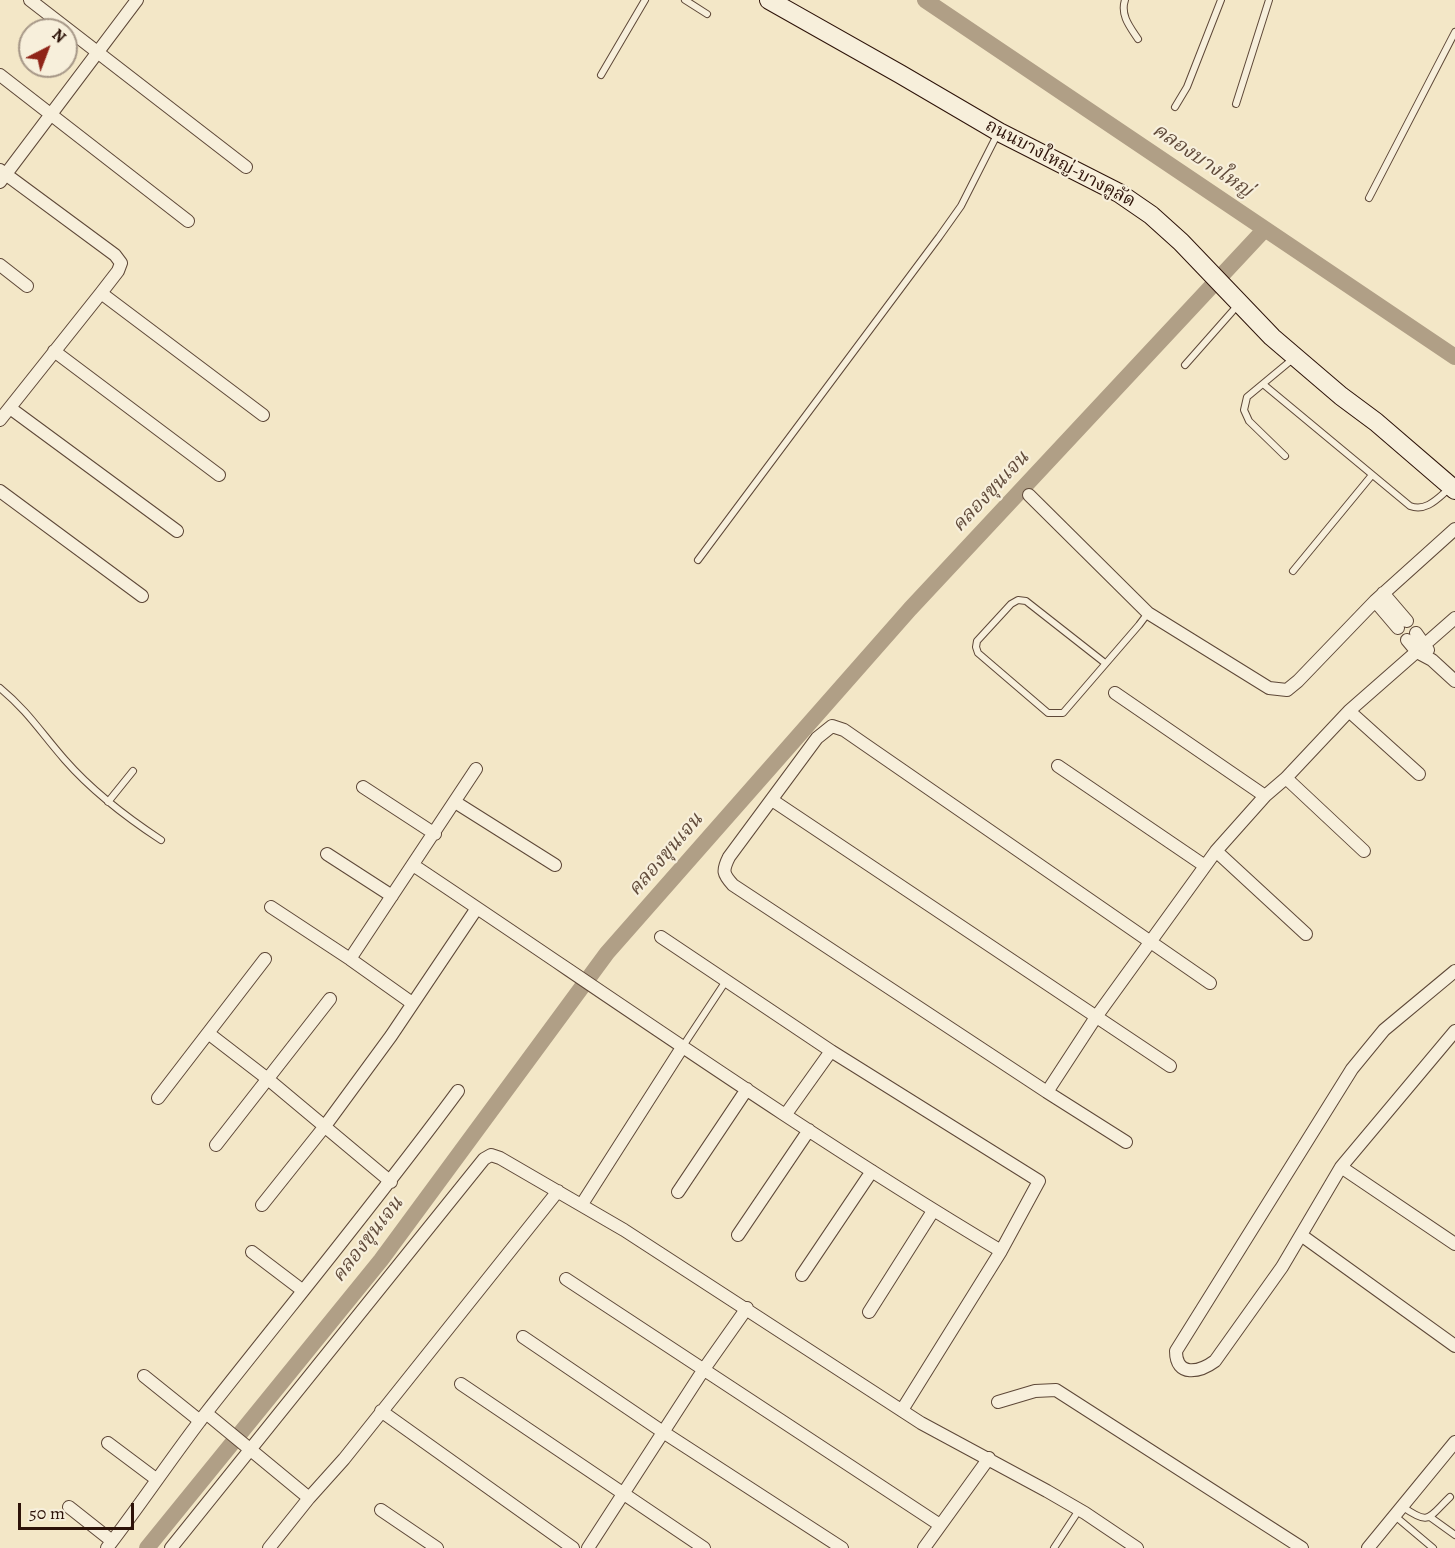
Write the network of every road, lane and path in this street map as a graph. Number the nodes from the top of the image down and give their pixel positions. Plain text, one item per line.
1 (30, 0) edge
2 (137, 0) edge
3 (645, 0) edge
4 (685, 0) edge
5 (769, 0) edge
6 (1125, 0) edge
7 (1221, 0) edge
8 (1269, 0) edge
9 (707, 14) dead end
10 (1455, 32) edge
11 (1138, 39) dead end
12 (97, 53) junction
13 (0, 75) edge
14 (601, 75) dead end
15 (1236, 104) dead end
16 (1175, 107) dead end
17 (51, 114) junction
18 (999, 132) junction
19 (246, 167) dead end
20 (2, 176) edge
21 (1369, 198) dead end
22 (188, 221) dead end
23 (0, 265) edge
24 (27, 286) dead end
25 (102, 293) junction
26 (1236, 298) junction
27 (54, 351) junction
28 (1296, 356) junction
29 (1185, 365) dead end
30 (1263, 384) junction
31 (10, 408) junction
32 (263, 415) dead end
33 (0, 420) edge
34 (1286, 456) dead end
35 (219, 475) dead end
36 (1372, 475) junction
37 (1453, 488) edge
38 (0, 491) edge
39 (1029, 495) dead end
40 (1455, 529) edge
41 (177, 531) dead end
42 (698, 560) dead end
43 (1293, 571) dead end
44 (142, 596) dead end
45 (1379, 597) junction
46 (1148, 613) junction
47 (1455, 618) edge
48 (1402, 625) dead end
49 (1412, 636) dead end
50 (1421, 648) junction
51 (1106, 663) junction
52 (1455, 681) edge
53 (0, 688) edge
54 (1115, 693) dead end
55 (1349, 711) junction
56 (1058, 766) dead end
57 (476, 769) dead end
58 (133, 771) dead end
59 (1419, 774) dead end
60 (1286, 778) junction
61 (363, 787) dead end
62 (1265, 796) junction
63 (772, 800) junction
64 (108, 802) junction
65 (455, 802) junction
66 (435, 834) junction
67 (161, 840) dead end
68 (1216, 851) junction
69 (1364, 851) dead end
70 (327, 854) dead end
71 (413, 865) junction
72 (555, 865) dead end
73 (1205, 866) junction
74 (392, 896) junction
75 (271, 907) dead end
76 (477, 908) junction
77 (1306, 934) dead end
78 (661, 937) dead end
79 (1150, 940) junction
80 (265, 959) dead end
81 (350, 959) junction
82 (1455, 970) edge
83 (726, 981) junction
84 (1210, 982) dead end
85 (330, 999) dead end
86 (412, 1004) junction
87 (1096, 1017) junction
88 (1455, 1031) edge
89 (208, 1033) junction
90 (682, 1046) junction
91 (831, 1051) junction
92 (1170, 1066) dead end
93 (268, 1080) junction
94 (747, 1089) junction
95 (458, 1091) dead end
96 (1047, 1092) junction
97 (158, 1098) dead end
98 (786, 1114) junction
99 (325, 1126) junction
100 (809, 1130) junction
101 (1126, 1142) dead end
102 (216, 1146) dead end
103 (1341, 1167) junction
104 (872, 1171) junction
105 (391, 1182) junction
106 (558, 1191) junction
107 (678, 1192) dead end
108 (582, 1204) junction
109 (262, 1205) dead end
110 (933, 1211) junction
111 (738, 1235) dead end
112 (1301, 1235) junction
113 (1455, 1244) edge
114 (1001, 1251) junction
115 (252, 1252) dead end
116 (802, 1275) dead end
117 (566, 1279) dead end
118 (302, 1290) junction
119 (747, 1308) junction
120 (869, 1312) dead end
121 (523, 1336) dead end
122 (1455, 1346) edge
123 (704, 1370) junction
124 (144, 1376) dead end
125 (461, 1384) dead end
126 (998, 1402) dead end
127 (902, 1410) junction
128 (381, 1411) junction
129 (203, 1417) junction
130 (663, 1432) junction
131 (1455, 1442) edge
132 (108, 1443) dead end
133 (248, 1447) junction
134 (989, 1458) junction
135 (156, 1479) junction
136 (623, 1495) junction
137 (1450, 1497) dead end
138 (309, 1498) junction
139 (69, 1507) dead end
140 (1079, 1509) junction
141 (381, 1510) dead end
142 (1399, 1511) junction
143 (1430, 1516) junction
144 (940, 1525) junction
145 (1455, 1535) edge
146 (109, 1544) edge
147 (171, 1548) edge
148 (269, 1548) edge
149 (438, 1548) edge
150 (573, 1548) edge
151 (588, 1548) edge
152 (704, 1548) edge
153 (842, 1548) edge
154 (924, 1548) edge
155 (1054, 1548) edge
156 (1137, 1548) edge
157 (1302, 1548) edge
158 (1368, 1548) edge
159 (1433, 1548) edge

1 - 12 street
2 - 12 street
3 - 14 lane
4 - 9 lane
5 - 18 street, ถนนบางใหญ่-บางคูลัด
6 - 11 lane
7 - 16 lane
8 - 15 lane
10 - 21 lane
12 - 17 street
12 - 19 street
13 - 17 street
17 - 20 street
17 - 22 street
18 - 26 street, ถนนบางใหญ่-บางคูลัด
18 - 42 lane
20 - 25 street
23 - 24 street
25 - 27 street
25 - 32 street
26 - 28 street, ถนนบางใหญ่-บางคูลัด
26 - 29 lane
27 - 31 street
27 - 35 street
28 - 30 lane
28 - 37 street, ถนนบางใหญ่-บางคูลัด
30 - 34 lane
30 - 36 lane
31 - 33 street
31 - 41 street
36 - 37 lane
36 - 43 lane
38 - 44 street
39 - 46 street
40 - 45 street
45 - 46 street
45 - 48 street
46 - 51 lane
47 - 50 street
49 - 50 street
50 - 52 street
50 - 55 street
51 - 51 lane
53 - 64 lane
54 - 62 street
55 - 59 street
55 - 60 street
56 - 73 street
57 - 65 street
58 - 64 lane
60 - 62 street
60 - 69 street
61 - 66 street
62 - 68 street
63 - 79 street
63 - 87 street
63 - 96 street
64 - 67 lane
65 - 66 street
65 - 72 street
66 - 71 street
68 - 73 street
68 - 77 street
70 - 74 street
71 - 74 street
71 - 76 street
73 - 79 street
74 - 81 street
75 - 81 street
76 - 86 street
76 - 90 street
78 - 83 street
79 - 84 street
79 - 87 street
80 - 89 street
81 - 86 street
82 - 112 street
83 - 90 lane
83 - 91 street
85 - 93 street
86 - 99 street
87 - 92 street
87 - 96 street
88 - 103 street
89 - 93 street
89 - 97 street
90 - 94 street
90 - 108 street
91 - 98 street
91 - 114 street
93 - 99 street
93 - 102 street
94 - 98 street
94 - 107 street
95 - 105 street
96 - 101 street
98 - 100 street
99 - 105 street
99 - 109 street
100 - 104 street
100 - 111 street
103 - 112 street
103 - 113 street
104 - 110 street
104 - 116 street
105 - 118 street
106 - 108 street
106 - 128 street
106 - 133 street
108 - 119 street
110 - 114 street
110 - 120 street
112 - 122 street
114 - 127 street
115 - 118 street
117 - 123 street
118 - 129 street
119 - 123 street
119 - 127 street
121 - 130 street
123 - 130 street
123 - 144 street
124 - 129 street
125 - 136 street
126 - 157 street
127 - 134 street
128 - 138 street
128 - 150 street
129 - 133 street
129 - 135 street
130 - 136 street
130 - 153 street
131 - 142 street
132 - 135 street
133 - 138 street
133 - 147 street
134 - 140 street
134 - 144 street
135 - 146 street
136 - 151 street
136 - 152 street
137 - 143 lane
138 - 148 street
139 - 146 street
140 - 155 lane
140 - 156 street
141 - 149 street
142 - 143 lane
142 - 158 street
142 - 159 lane
143 - 145 lane
144 - 154 street

